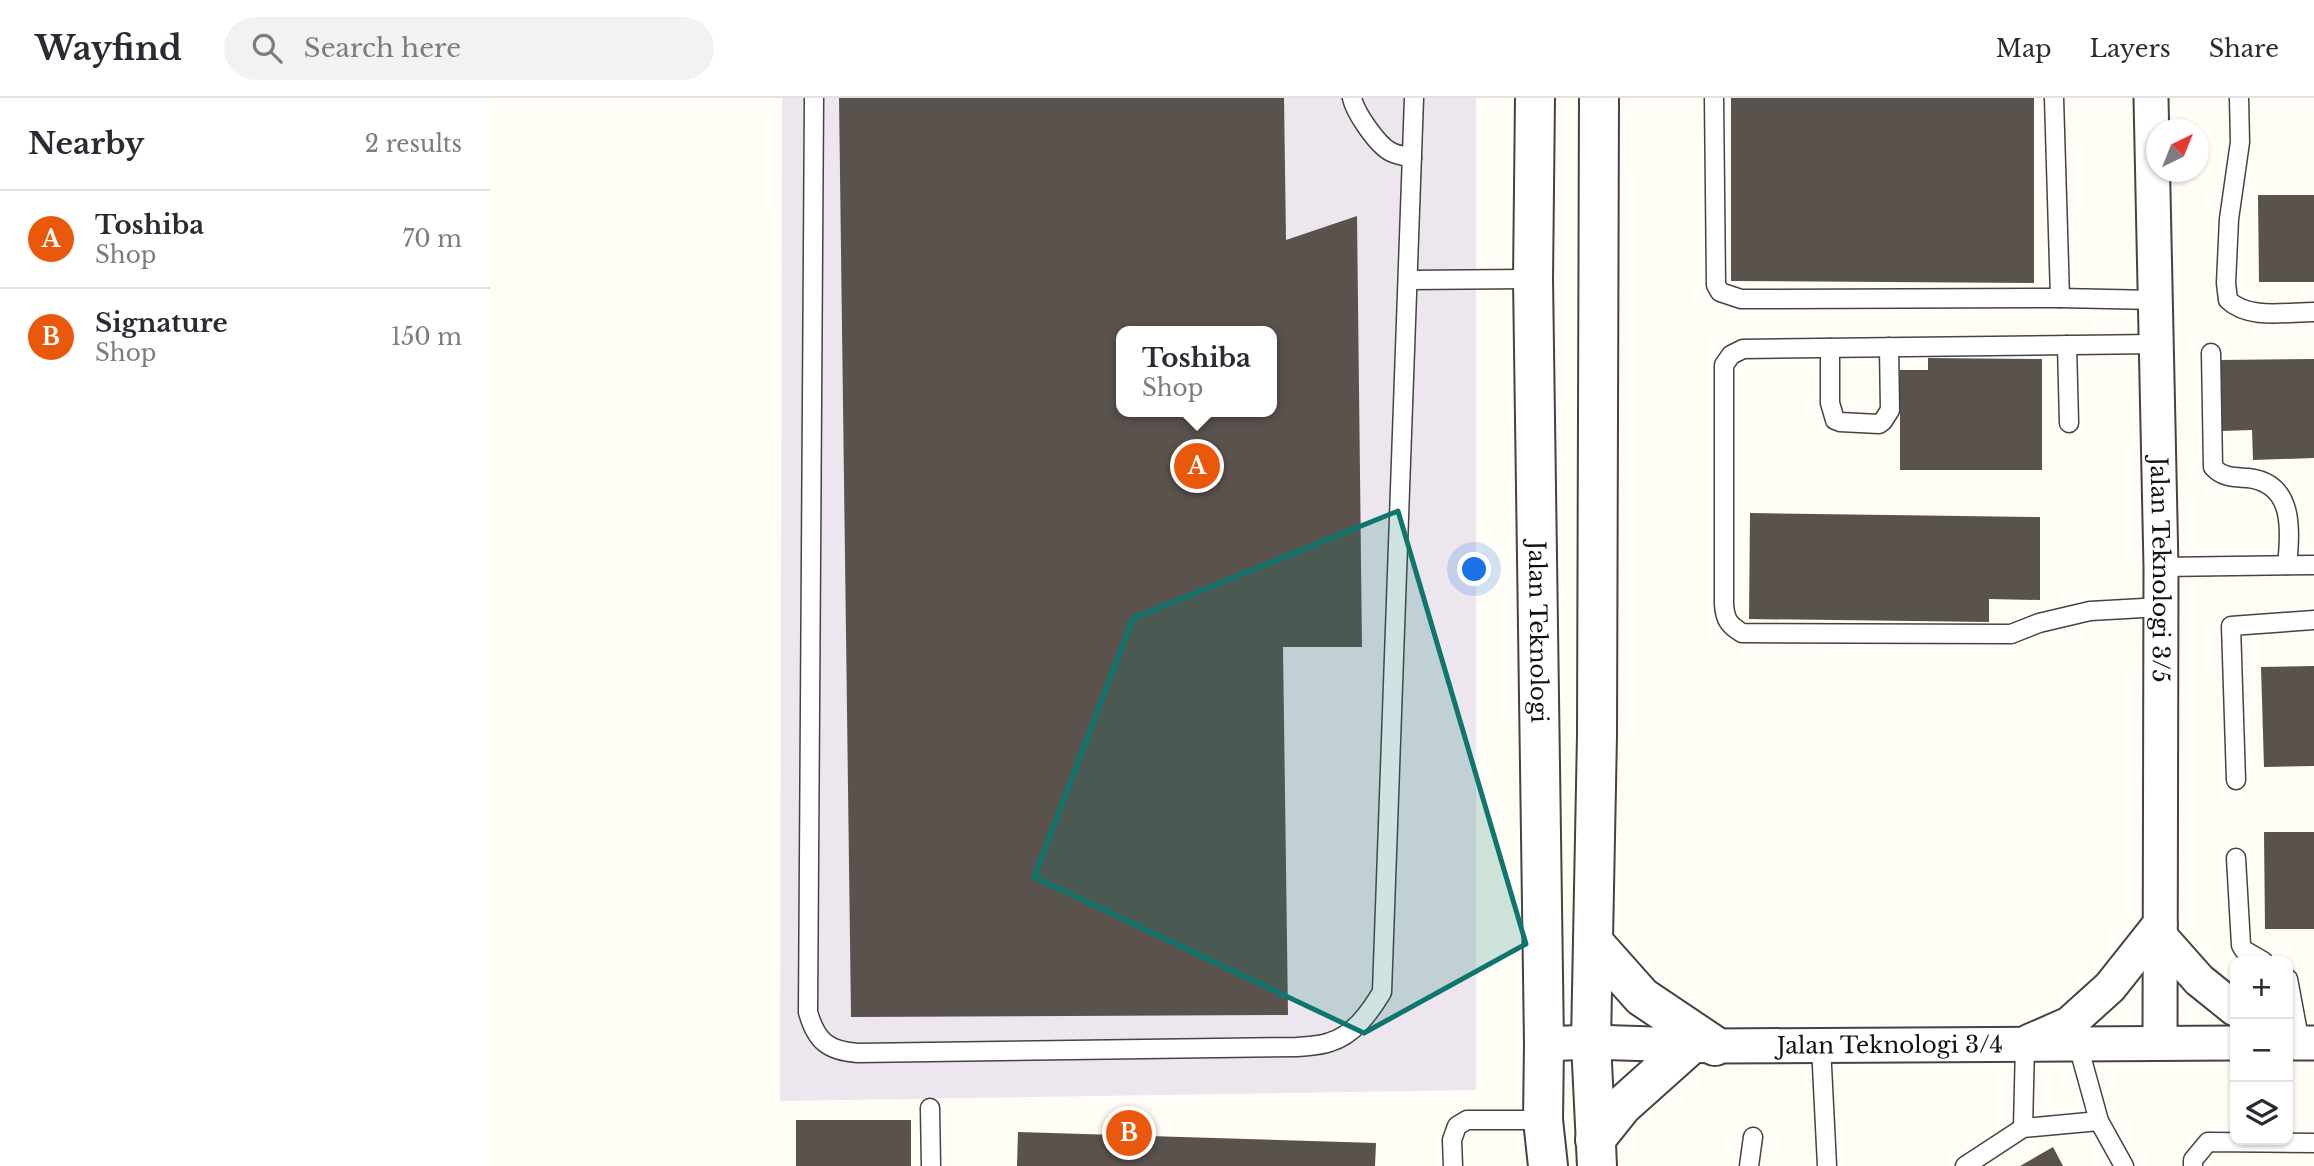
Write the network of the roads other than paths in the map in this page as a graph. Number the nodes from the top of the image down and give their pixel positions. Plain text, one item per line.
1 (814, 98) edge
2 (1352, 98) edge
3 (1414, 98) edge
4 (1535, 98) edge
5 (1599, 98) edge
6 (1714, 98) edge
7 (2054, 98) edge
8 (2151, 98) edge
9 (2239, 98) edge
10 (1412, 158) junction
11 (1533, 279) junction
12 (1408, 280) junction
13 (2060, 298) junction
14 (2155, 300) junction
15 (2314, 312) edge
16 (2156, 344) junction
17 (2067, 345) junction
18 (1889, 347) junction
19 (1830, 348) junction
20 (2211, 353) dead end
21 (2069, 423) dead end
22 (2287, 565) junction
23 (2314, 565) edge
24 (2161, 567) junction
25 (2161, 607) junction
26 (2314, 620) edge
27 (2236, 780) dead end
28 (2236, 859) dead end
29 (2160, 930) junction
30 (1593, 942) junction
31 (2254, 956) edge
32 (2230, 1005) edge
33 (2293, 1014) edge
34 (1591, 1042) junction
35 (2297, 1042) edge
36 (2160, 1043) junction
37 (2230, 1043) edge
38 (1544, 1044) junction
39 (2025, 1044) junction
40 (2078, 1045) junction
41 (1702, 1046) junction
42 (1821, 1046) junction
43 (930, 1108) dead end
44 (1543, 1120) junction
45 (2099, 1121) junction
46 (2023, 1128) junction
47 (1753, 1137) dead end
48 (2314, 1143) edge
49 (1596, 1153) edge
50 (931, 1166) edge
51 (1453, 1166) edge
52 (1548, 1166) edge
53 (1749, 1166) edge
54 (1827, 1166) edge
55 (1965, 1166) edge
56 (2124, 1166) edge
57 (2193, 1166) edge

1 - 12 lane
2 - 10 lane
3 - 10 lane
4 - 11 street, Jalan Teknologi
5 - 30 street
6 - 13 lane
7 - 13 lane
8 - 14 street, Jalan Teknologi 3/5
9 - 15 lane
10 - 12 lane
11 - 12 lane
11 - 38 street, Jalan Teknologi
13 - 14 lane
14 - 16 street, Jalan Teknologi 3/5
16 - 17 lane
16 - 24 street, Jalan Teknologi 3/5
17 - 18 lane
17 - 21 lane
18 - 19 lane
18 - 19 lane
19 - 25 lane
20 - 22 lane
22 - 23 lane
22 - 24 lane
24 - 25 street, Jalan Teknologi 3/5
25 - 29 street, Jalan Teknologi 3/5
26 - 27 lane
28 - 31 lane
29 - 32 street
29 - 36 street, Jalan Teknologi 3/5
29 - 39 street
30 - 34 street
30 - 41 street
33 - 35 lane
34 - 38 street, Jalan Teknologi 3/4
34 - 41 street, Jalan Teknologi 3/4
34 - 49 street
36 - 37 street, Jalan Teknologi 3/4
36 - 40 street, Jalan Teknologi 3/4
38 - 44 street, Jalan Teknologi
39 - 40 street, Jalan Teknologi 3/4
39 - 42 street, Jalan Teknologi 3/4
39 - 46 lane
40 - 45 lane
41 - 42 street, Jalan Teknologi 3/4
41 - 49 street
42 - 54 lane
43 - 50 lane
44 - 51 lane
44 - 52 street, Jalan Teknologi
45 - 46 lane
45 - 56 lane
46 - 55 lane
47 - 53 lane
48 - 57 lane

